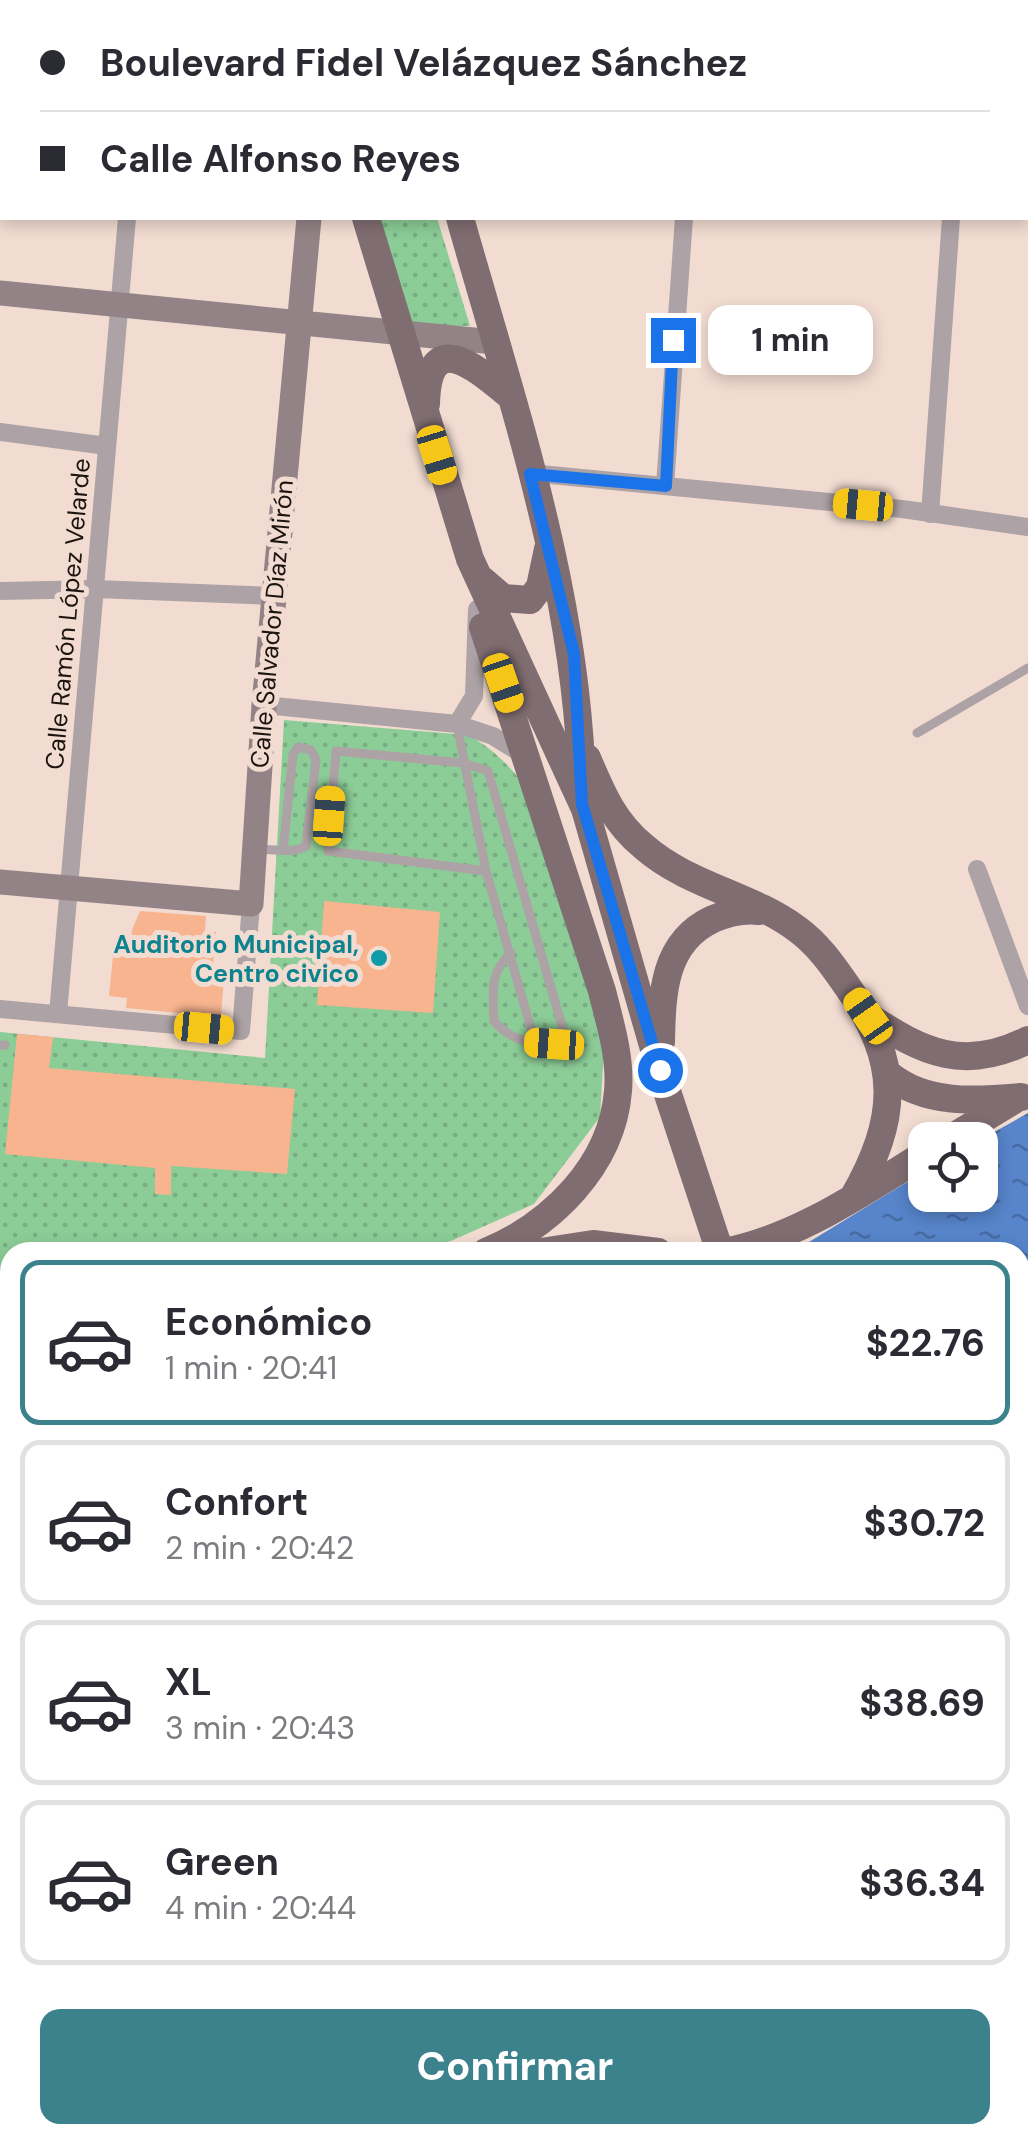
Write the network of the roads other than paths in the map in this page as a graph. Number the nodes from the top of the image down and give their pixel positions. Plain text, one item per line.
1 (127, 220) edge
2 (309, 220) edge
3 (367, 220) edge
4 (461, 220) edge
5 (684, 220) edge
6 (952, 220) edge
7 (0, 294) edge
8 (120, 306) junction
9 (297, 325) junction
10 (402, 336) junction
11 (494, 342) junction
12 (508, 394) junction
13 (426, 417) junction
14 (0, 432) edge
15 (107, 446) junction
16 (530, 474) junction
17 (666, 486) junction
18 (930, 514) junction
19 (1028, 527) edge
20 (548, 549) junction
21 (480, 579) junction
22 (97, 589) junction
23 (0, 591) edge
24 (273, 596) junction
25 (477, 609) junction
26 (1028, 668) edge
27 (264, 705) junction
28 (457, 724) junction
29 (917, 733) dead end
30 (582, 745) junction
31 (528, 758) junction
32 (463, 762) junction
33 (582, 804) junction
34 (255, 849) junction
35 (283, 850) junction
36 (977, 869) dead end
37 (486, 871) junction
38 (0, 882) edge
39 (68, 888) junction
40 (251, 904) junction
41 (770, 913) junction
42 (511, 953) junction
43 (1028, 1006) edge
44 (0, 1009) edge
45 (58, 1014) junction
46 (868, 1016) junction
47 (1028, 1040) edge
48 (534, 1043) junction
49 (660, 1070) junction
50 (888, 1074) junction
51 (1024, 1094) edge
52 (978, 1122) edge
53 (908, 1164) edge
54 (852, 1198) junction
55 (507, 1242) edge
56 (718, 1242) edge
57 (767, 1242) edge

1 - 8 street, Calle Ramón López Velarde
2 - 9 street, Calle Salvador Díaz Mirón
3 - 10 main road
4 - 11 main road
5 - 17 street
6 - 18 street
7 - 8 street
8 - 9 street
8 - 15 street, Calle Ramón López Velarde
9 - 10 street
9 - 24 street, Calle Salvador Díaz Mirón
10 - 11 street
10 - 13 main road
11 - 12 main road
12 - 13 main road
12 - 16 main road
13 - 21 main road
14 - 15 street
15 - 22 street, Calle Ramón López Velarde
16 - 17 street
16 - 20 main road
17 - 18 street
18 - 19 street
20 - 21 main road
20 - 30 main road
21 - 25 main road
21 - 33 main road
22 - 23 street
22 - 24 street
22 - 39 street, Calle Ramón López Velarde
24 - 27 street, Calle Salvador Díaz Mirón
25 - 28 street
25 - 31 main road
26 - 29 lane
27 - 28 street
27 - 34 street, Calle Salvador Díaz Mirón
28 - 31 street
28 - 32 lane
30 - 33 main road
30 - 41 main road
31 - 55 main road
32 - 37 lane
32 - 37 lane
32 - 48 lane
33 - 49 main road
34 - 35 lane
34 - 40 street, Calle Salvador Díaz Mirón
35 - 35 lane
36 - 43 street
37 - 42 lane
38 - 39 street
39 - 40 street
39 - 45 street, Calle Ramón López Velarde
40 - 45 street, Calle Salvador Díaz Mirón
41 - 46 main road
41 - 49 main road
42 - 48 lane
42 - 48 lane
44 - 45 street
46 - 47 main road
46 - 50 main road
49 - 56 main road
50 - 51 main road
50 - 54 main road
51 - 52 main road
53 - 54 main road
54 - 57 main road

